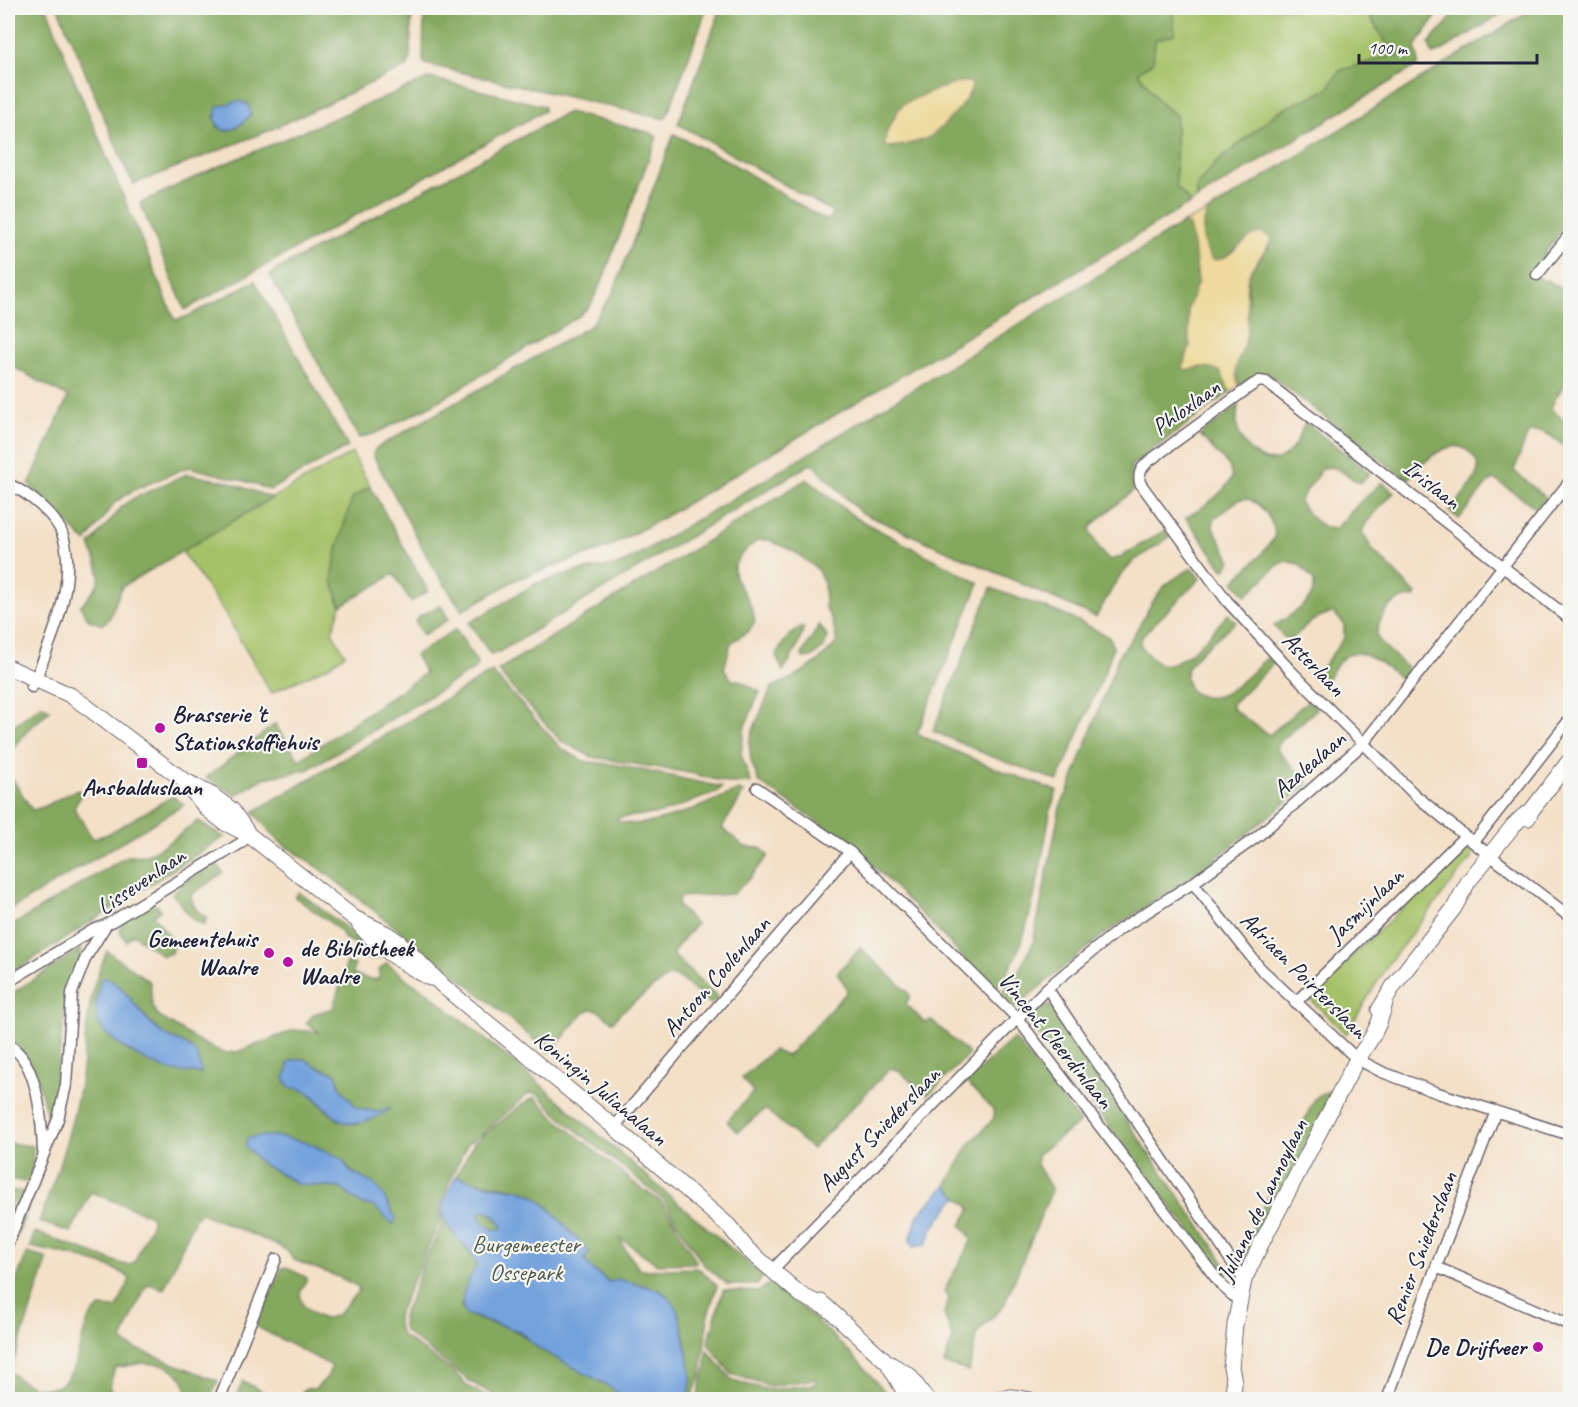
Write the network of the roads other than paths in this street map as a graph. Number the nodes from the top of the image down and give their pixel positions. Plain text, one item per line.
1 (1570, 234) edge
2 (1537, 275) dead end
3 (1266, 382) joint
4 (1138, 475) joint
5 (1570, 481) edge
6 (8, 484) edge
7 (1503, 566) junction
8 (1570, 619) edge
9 (8, 667) edge
10 (8, 676) edge
11 (33, 683) junction
12 (1570, 719) edge
13 (1364, 744) junction
14 (1569, 766) edge
15 (757, 788) dead end
16 (249, 835) junction
17 (1470, 839) junction
18 (850, 852) junction
19 (1494, 858) junction
20 (1193, 883) junction
21 (1570, 917) edge
22 (106, 925) junction
23 (8, 982) edge
24 (1047, 988) junction
25 (1295, 1003) junction
26 (1017, 1018) junction
27 (8, 1045) edge
28 (1357, 1059) junction
29 (1496, 1111) junction
30 (614, 1127) junction
31 (1570, 1135) edge
32 (43, 1155) junction
33 (8, 1243) edge
34 (276, 1259) dead end
35 (776, 1267) junction
36 (1436, 1267) junction
37 (1244, 1280) junction
38 (1239, 1301) junction
39 (1570, 1325) edge
40 (887, 1362) junction
41 (1231, 1367) junction
42 (1029, 1399) edge
43 (219, 1400) edge
44 (909, 1400) edge
45 (927, 1400) edge
46 (993, 1400) edge
47 (1224, 1400) edge
48 (1233, 1400) edge
49 (1387, 1400) edge

1 - 2 street
3 - 4 street, Phloxlaan
3 - 7 street, Irislaan
4 - 13 street, Asterlaan
5 - 7 street, Azalealaan
6 - 11 street
7 - 8 street, Irislaan
7 - 13 street, Azalealaan
9 - 11 main road
10 - 11 main road
11 - 16 main road, Koningin Julianalaan
12 - 17 street
13 - 17 street, Asterlaan
13 - 20 street, Azalealaan
14 - 19 main road, Juliana de Lannoylaan
15 - 18 street, Vincent Cleerdinlaan
16 - 22 street, Lissevenlaan
16 - 30 main road, Koningin Julianalaan
17 - 19 street, Asterlaan
17 - 25 street, Jasmijnlaan
18 - 26 street, Vincent Cleerdinlaan
18 - 30 street, Antoon Coolenlaan
19 - 21 street, Asterlaan
19 - 28 main road, Juliana de Lannoylaan
20 - 24 street, Azalealaan
20 - 25 street, Adriaen Poirterslaan
22 - 23 street
22 - 32 street, Lissevenlaan
24 - 26 street, Azalealaan
24 - 37 street, Vincent Cleerdinlaan
25 - 28 street, Adriaen Poirterslaan
26 - 35 street, August Sniederslaan
26 - 38 street, Vincent Cleerdinlaan
27 - 32 street, Lissevenlaan
28 - 29 street, Adriaen Poirterslaan
28 - 37 main road, Juliana de Lannoylaan
29 - 31 street, Adriaen Poirterslaan
29 - 36 street, Renier Sniederslaan
30 - 35 main road, Koningin Julianalaan
32 - 33 street, Lissevenlaan
34 - 43 street
35 - 40 main road, Koningin Julianalaan
36 - 39 street
36 - 49 street, Renier Sniederslaan
37 - 38 main road, Juliana de Lannoylaan
38 - 41 main road, Juliana de Lannoylaan
40 - 44 main road, Koningin Julianalaan
40 - 45 main road, Koningin Julianalaan
41 - 47 main road, Juliana de Lannoylaan
41 - 48 main road, Juliana de Lannoylaan
42 - 46 main road

